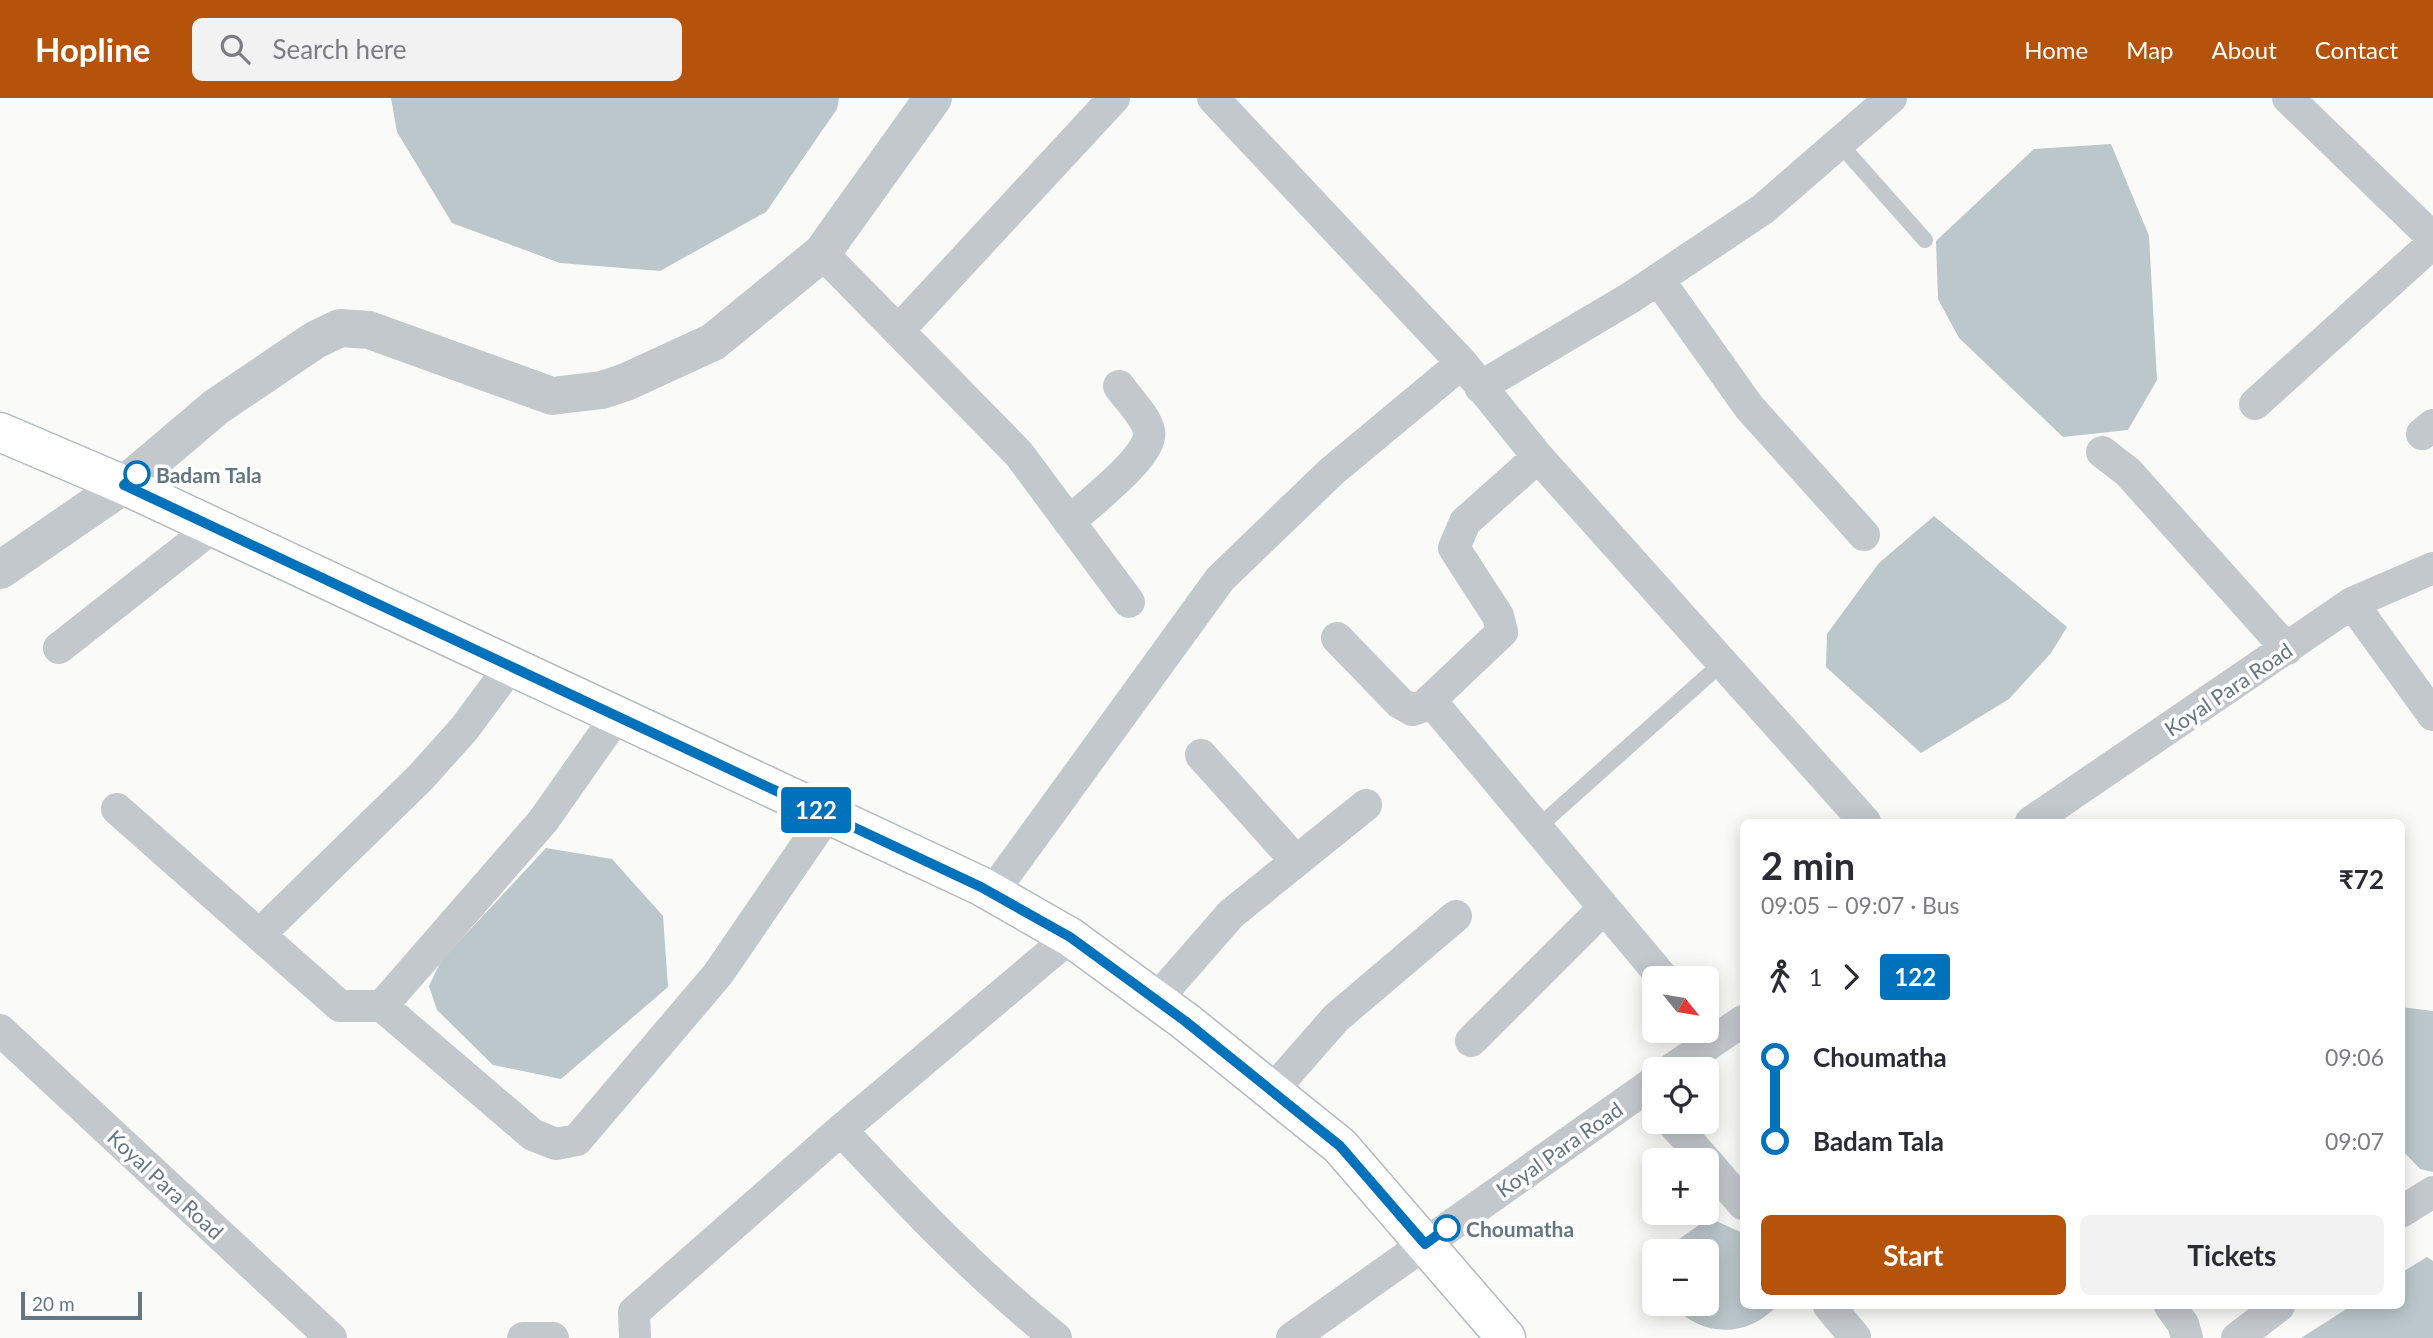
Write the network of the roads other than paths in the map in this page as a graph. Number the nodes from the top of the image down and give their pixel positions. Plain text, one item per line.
1 (933, 98) edge
2 (1114, 98) edge
3 (1213, 98) edge
4 (1891, 98) edge
5 (2288, 98) edge
6 (1839, 143) junction
7 (2433, 238) edge
8 (1925, 240) dead end
9 (2433, 243) edge
10 (822, 253) junction
11 (1658, 279) junction
12 (898, 331) junction
13 (1471, 375) junction
14 (1119, 386) dead end
15 (2255, 404) dead end
16 (0, 432) edge
17 (2102, 452) dead end
18 (1538, 457) junction
19 (124, 485) junction
20 (1069, 522) junction
21 (214, 527) junction
22 (1864, 535) dead end
23 (2433, 568) edge
24 (0, 570) edge
25 (1129, 602) dead end
26 (2352, 603) junction
27 (1337, 638) dead end
28 (59, 648) dead end
29 (2287, 649) junction
30 (1722, 663) junction
31 (510, 667) junction
32 (1430, 700) junction
33 (2433, 715) edge
34 (616, 717) junction
35 (1201, 755) dead end
36 (1366, 805) dead end
37 (117, 809) dead end
38 (827, 815) junction
39 (2046, 818) edge
40 (1861, 819) edge
41 (1537, 828) junction
42 (1296, 861) junction
43 (992, 893) junction
44 (1604, 908) junction
45 (1456, 916) dead end
46 (260, 934) junction
47 (1070, 937) junction
48 (1653, 966) edge
49 (1156, 1000) junction
50 (382, 1006) junction
51 (1740, 1022) edge
52 (0, 1030) edge
53 (1719, 1031) edge
54 (1471, 1041) dead end
55 (1701, 1043) edge
56 (1685, 1057) edge
57 (1272, 1091) junction
58 (1642, 1096) edge
59 (841, 1130) junction
60 (1682, 1134) edge
61 (1695, 1148) edge
62 (1719, 1176) edge
63 (2433, 1192) edge
64 (1740, 1201) edge
65 (2405, 1210) edge
66 (1425, 1244) junction
67 (1832, 1309) edge
68 (2172, 1309) edge
69 (2275, 1309) edge
70 (329, 1337) edge
71 (1855, 1337) edge
72 (523, 1338) edge
73 (553, 1338) edge
74 (635, 1338) edge
75 (1056, 1338) edge
76 (1292, 1338) edge
77 (1506, 1338) edge
78 (2187, 1338) edge
79 (2237, 1338) edge

1 - 10 street
2 - 12 street
3 - 13 street
4 - 6 street
5 - 7 street
6 - 8 lane
6 - 11 street
9 - 15 street
10 - 12 street
10 - 19 street
11 - 13 street
11 - 22 street
12 - 20 street
13 - 18 street
13 - 43 street
14 - 20 street
16 - 19 main road
17 - 29 street
18 - 30 street
18 - 32 street
19 - 21 main road
19 - 24 street
20 - 25 street
21 - 28 street
21 - 31 main road
23 - 26 street, Koyal Para Road
26 - 29 street, Koyal Para Road
26 - 33 street
27 - 32 street
29 - 39 street, Koyal Para Road
30 - 40 street
30 - 41 lane
31 - 34 main road
31 - 46 street
32 - 41 street
34 - 38 main road
34 - 50 street
35 - 42 street
36 - 42 street
37 - 46 street
38 - 43 main road
38 - 50 street
41 - 44 street
42 - 49 street
43 - 47 main road
44 - 48 street
44 - 54 street
45 - 57 street
46 - 50 street
47 - 49 main road
47 - 59 street
49 - 57 main road
51 - 53 street
52 - 70 street, Koyal Para Road
55 - 56 street
57 - 66 main road
58 - 66 street, Koyal Para Road
59 - 74 street
59 - 75 street
60 - 61 street
62 - 64 street
63 - 65 street
66 - 76 street, Koyal Para Road
66 - 77 main road
67 - 71 street
68 - 78 street
69 - 79 street
72 - 73 street

